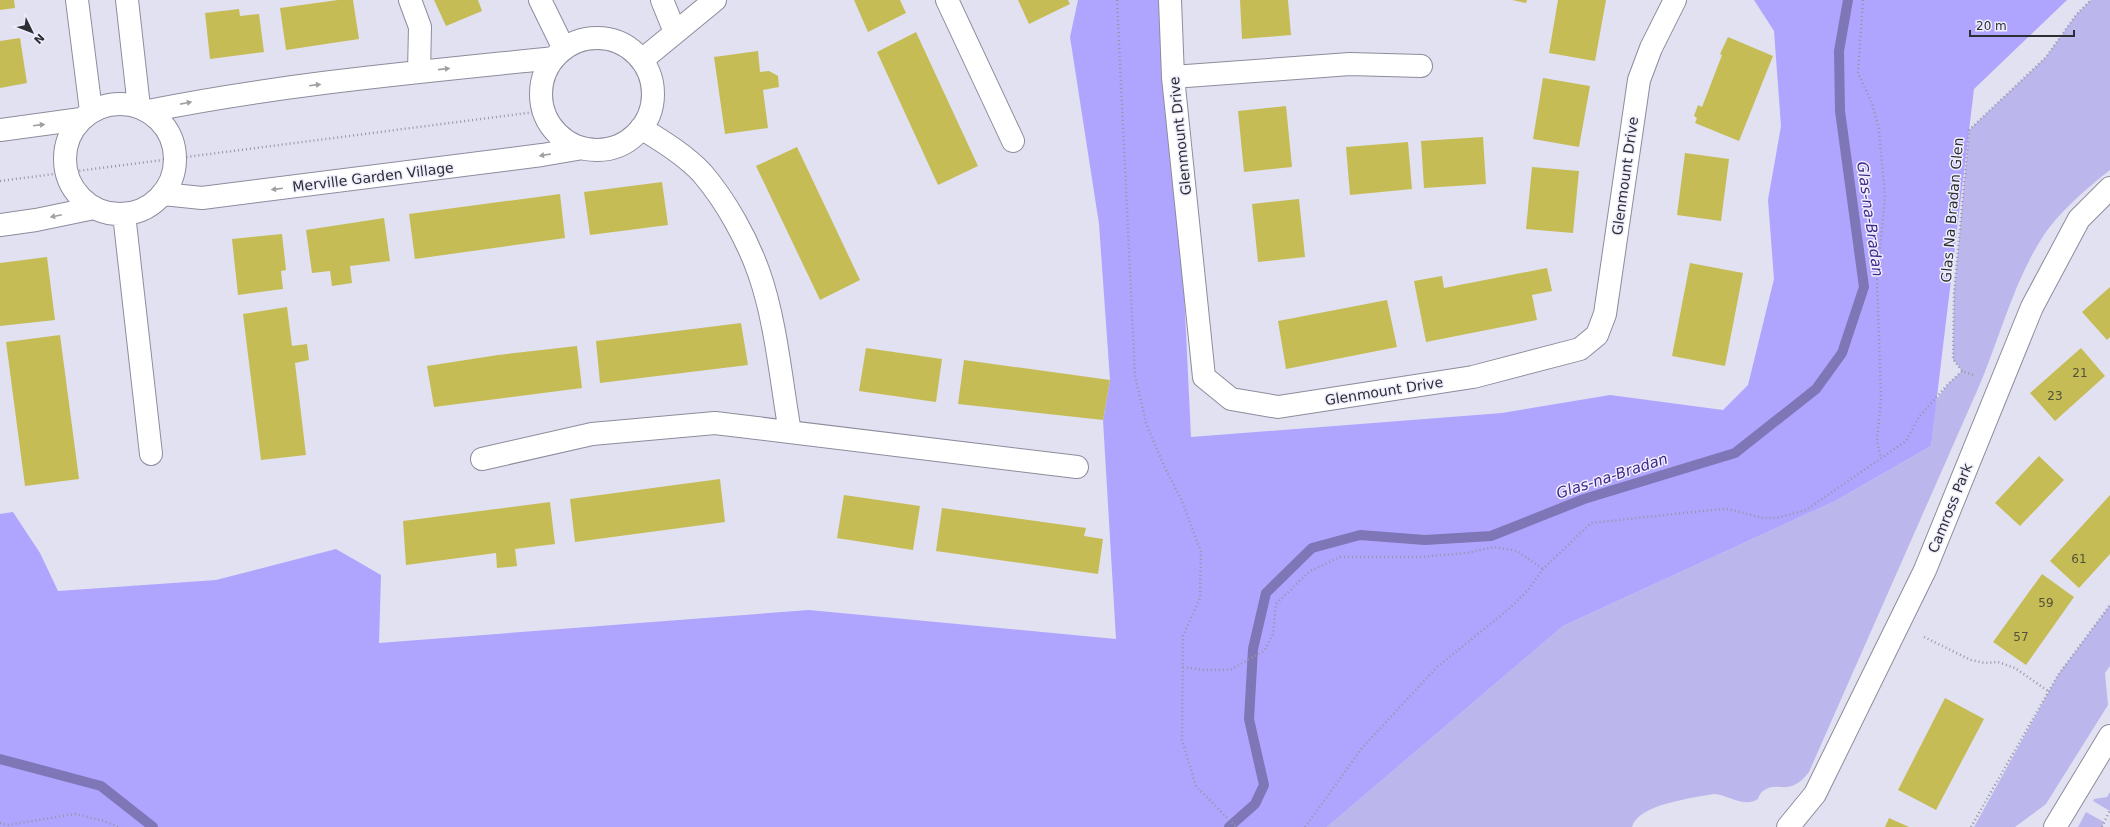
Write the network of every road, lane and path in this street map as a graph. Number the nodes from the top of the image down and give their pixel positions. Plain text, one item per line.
1 (77, 0) edge
2 (127, 0) edge
3 (410, 0) edge
4 (540, 0) edge
5 (662, 0) edge
6 (715, 0) edge
7 (947, 0) edge
8 (1117, 0) edge
9 (1170, 0) edge
10 (1674, 0) edge
11 (1863, 0) edge
12 (2091, 0) edge
13 (675, 32) junction
14 (559, 54) junction
15 (642, 60) junction
16 (1421, 66) dead end
17 (419, 72) junction
18 (1173, 77) junction
19 (144, 109) junction
20 (543, 111) junction
21 (86, 115) junction
22 (641, 128) junction
23 (0, 130) edge
24 (1013, 141) dead end
25 (583, 148) junction
26 (175, 158) junction
27 (66, 172) junction
28 (0, 181) edge
29 (2110, 188) edge
30 (163, 194) junction
31 (94, 208) junction
32 (124, 214) junction
33 (0, 225) edge
34 (1962, 371) junction
35 (2000, 385) junction
36 (790, 432) junction
37 (151, 454) dead end
38 (1881, 458) junction
39 (482, 459) dead end
40 (1077, 467) dead end
41 (1543, 569) junction
42 (2110, 605) edge
43 (1898, 624) junction
44 (1183, 667) junction
45 (2048, 691) junction
46 (2110, 736) edge
47 (2110, 810) edge
48 (0, 823) edge
49 (118, 827) edge
50 (1236, 827) edge
51 (1305, 827) edge
52 (1788, 827) edge
53 (1971, 827) edge
54 (2055, 827) edge
55 (2102, 827) edge

1 - 21 street
2 - 19 street
3 - 17 street
4 - 14 street
5 - 13 street
6 - 13 street
7 - 24 street
8 - 44 path
9 - 18 street, Glenmount Drive
10 - 18 street, Glenmount Drive
11 - 38 path
12 - 34 path, Glas Na Bradan Glen
13 - 15 street
14 - 15 street
17 -> 14 street
14 - 20 street
15 - 22 street
16 - 18 street
19 -> 17 street
19 - 21 street
19 - 26 street
20 - 25 street
20 - 26 path
23 -> 21 street
21 - 27 street
22 - 25 street
22 - 36 street
25 -> 30 street, Merville Garden Village
26 - 27 path
26 - 30 street
27 - 28 path
27 - 31 street
29 - 35 street, Camross Park
30 - 32 street
31 - 32 street
31 -> 33 street
32 - 37 street
34 - 35 path
34 - 38 path
35 - 43 street, Camross Park
36 - 39 street
36 - 40 street
38 - 41 path
41 - 44 path
41 - 51 path
42 - 45 path
43 - 45 path
43 - 52 street, Camross Park
44 - 50 path
45 - 53 path
46 - 54 street
47 - 55 path
48 - 49 path

